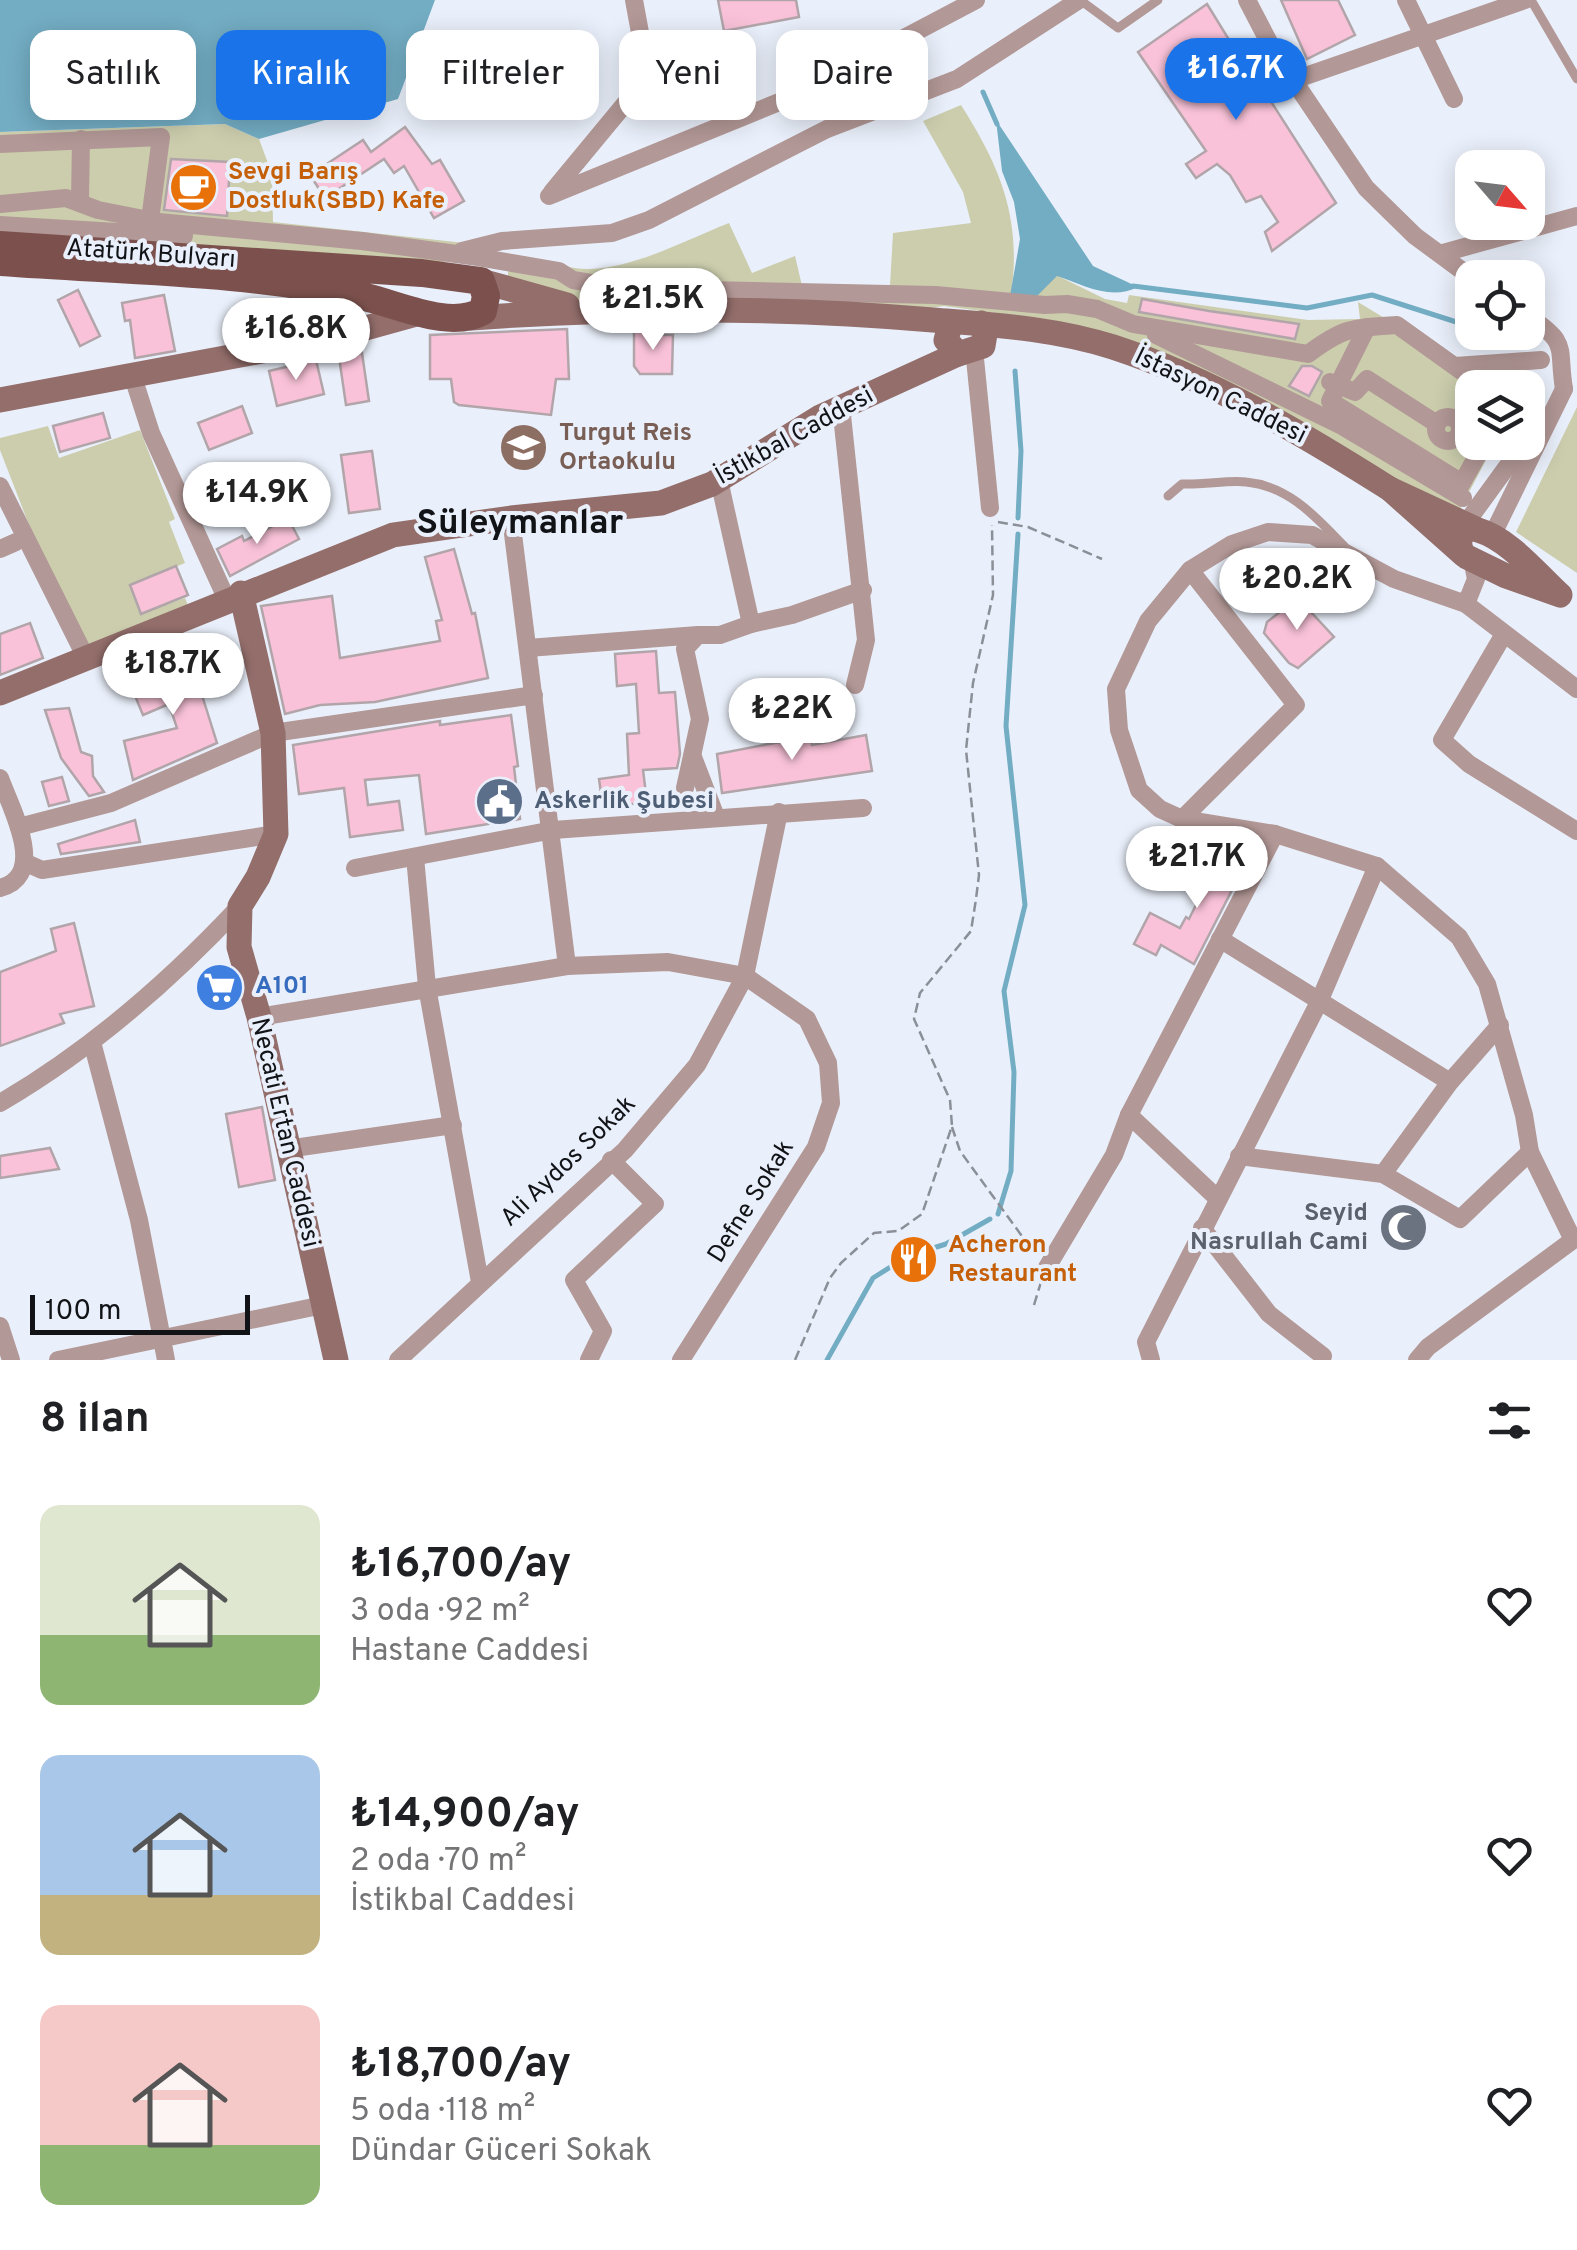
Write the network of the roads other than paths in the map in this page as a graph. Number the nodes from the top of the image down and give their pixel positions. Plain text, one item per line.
1 (634, 0) edge
2 (976, 0) edge
3 (1080, 0) edge
4 (1158, 0) edge
5 (1247, 0) edge
6 (1406, 0) edge
7 (1528, 0) edge
8 (1421, 34) junction
9 (1294, 80) junction
10 (1577, 80) edge
11 (1454, 98) dead end
12 (80, 139) junction
13 (0, 144) edge
14 (80, 200) junction
15 (0, 202) edge
16 (1577, 216) edge
17 (150, 220) junction
18 (0, 225) edge
19 (502, 241) junction
20 (0, 245) edge
21 (1443, 253) junction
22 (449, 255) junction
23 (0, 262) edge
24 (1455, 263) edge
25 (486, 270) junction
26 (422, 273) junction
27 (586, 310) junction
28 (420, 312) junction
29 (470, 318) junction
30 (1124, 320) junction
31 (1367, 327) junction
32 (1545, 327) edge
33 (1024, 328) joint
34 (1553, 332) junction
35 (974, 343) junction
36 (1577, 345) edge
37 (1542, 360) dead end
38 (1454, 366) junction
39 (1460, 370) edge
40 (132, 374) junction
41 (1340, 383) junction
42 (1571, 393) edge
43 (0, 400) edge
44 (842, 406) junction
45 (1313, 410) junction
46 (1415, 410) junction
47 (1545, 421) edge
48 (1455, 442) edge
49 (1393, 449) junction
50 (1473, 460) edge
51 (1512, 460) edge
52 (719, 480) junction
53 (0, 486) edge
54 (1390, 489) junction
55 (1168, 496) dead end
56 (990, 514) road end
57 (1471, 514) junction
58 (511, 518) junction
59 (1468, 556) junction
60 (1356, 559) junction
61 (1190, 570) junction
62 (863, 590) junction
63 (234, 596) junction
64 (1568, 601) edge
65 (1466, 604) junction
66 (751, 624) junction
67 (1504, 634) junction
68 (698, 635) junction
69 (528, 648) junction
70 (86, 658) junction
71 (855, 685) dead end
72 (1577, 689) edge
73 (0, 693) edge
74 (534, 694) junction
75 (273, 733) junction
76 (693, 758) junction
77 (0, 778) edge
78 (685, 788) dead end
79 (863, 808) dead end
80 (779, 812) junction
81 (716, 817) junction
82 (1182, 819) junction
83 (19, 827) junction
84 (553, 830) junction
85 (1577, 831) edge
86 (276, 834) junction
87 (1275, 834) junction
88 (415, 857) junction
89 (24, 862) junction
90 (1378, 866) junction
91 (355, 868) dead end
92 (0, 888) edge
93 (240, 906) junction
94 (1220, 938) junction
95 (567, 966) junction
96 (745, 976) junction
97 (427, 987) junction
98 (1319, 1002) junction
99 (259, 1016) junction
100 (1500, 1025) junction
101 (92, 1042) junction
102 (1450, 1082) junction
103 (0, 1103) edge
104 (1129, 1115) junction
105 (453, 1124) junction
106 (287, 1149) junction
107 (1530, 1152) junction
108 (1238, 1156) junction
109 (611, 1160) junction
110 (1383, 1174) junction
111 (1217, 1198) junction
112 (1202, 1228) junction
113 (1575, 1244) edge
114 (1046, 1269) road end
115 (480, 1282) junction
116 (323, 1305) junction
117 (0, 1326) edge
118 (162, 1338) junction
119 (1323, 1356) dead end
120 (1428, 1356) edge
121 (11, 1360) edge
122 (58, 1360) edge
123 (166, 1360) edge
124 (336, 1360) edge
125 (398, 1360) edge
126 (589, 1360) edge
127 (681, 1360) edge
128 (1152, 1360) edge

1 - 2 street
3 - 4 lane
3 - 19 street
5 - 9 street
6 - 8 street
7 - 8 street
7 - 10 lane
8 - 9 street
8 - 11 street
9 - 21 street
12 - 13 street
12 - 14 street
12 - 17 street
14 - 15 street
14 - 17 street
16 - 21 street
17 - 22 street
18 - 22 street
19 - 22 street
19 - 25 street
20 - 26 main road, Atatürk Bulvarı
21 - 24 street
22 - 25 street
22 - 26 street
23 - 28 main road, Atatürk Bulvarı
25 - 26 main road, Atatürk Bulvarı
25 - 27 street
25 - 29 main road
25 - 30 street
26 - 28 main road
27 - 29 street
27 - 35 street
28 - 29 main road, Atatürk Bulvarı
28 - 40 street
30 - 31 street
30 - 45 street
31 - 38 street
31 - 41 street
32 - 34 street
33 - 35 street, İstikbal Caddesi
33 - 54 street, İstasyon Caddesi
34 - 36 street
34 - 42 street
35 - 44 street, İstikbal Caddesi
35 - 56 street
37 - 38 street
38 - 39 street
40 - 43 street
40 - 63 street
41 - 45 street
41 - 46 street
41 - 49 street
42 - 47 street
42 - 57 street
44 - 52 street, İstikbal Caddesi
44 - 62 street
45 - 49 street
46 - 48 street
46 - 49 street
49 - 57 street
50 - 57 street
51 - 57 street
52 - 58 street, İstikbal Caddesi
52 - 66 street
53 - 70 street
54 - 57 street, İstasyon Caddesi
54 - 59 street, İstasyon Caddesi
55 - 60 lane
57 - 59 street
57 - 64 street, İstasyon Caddesi
58 - 63 street, İstikbal Caddesi
58 - 69 street
59 - 64 street, İstasyon Caddesi
59 - 65 street
60 - 61 street
60 - 65 street
61 - 82 street
61 - 82 street
62 - 66 street
62 - 71 street
63 - 70 street, İstikbal Caddesi
63 - 75 street
65 - 67 street
66 - 68 street
67 - 72 street
67 - 85 street
68 - 69 street
68 - 76 street
69 - 74 street
70 - 73 street, İstikbal Caddesi
74 - 75 street
74 - 84 street
75 - 83 street
75 - 86 street
76 - 78 street
76 - 81 street
77 - 83 street
79 - 80 street
80 - 81 street
80 - 96 street, Ali Aydos Sokak
81 - 84 street
82 - 87 street
83 - 89 street
84 - 88 street
84 - 95 street
86 - 89 street
86 - 93 street
87 - 90 street
87 - 94 street
88 - 91 street
88 - 97 street
89 - 92 street
90 - 98 street
90 - 100 street
93 - 99 street, Necati Ertan Caddesi
93 - 101 street
94 - 98 street
94 - 104 street
95 - 96 street
95 - 97 street
96 - 109 street, Ali Aydos Sokak
96 - 127 street, Defne Sokak
97 - 99 street
97 - 105 street
98 - 102 street
98 - 108 street
99 - 106 street, Necati Ertan Caddesi
100 - 102 street
100 - 107 street
101 - 103 street
101 - 118 street
102 - 110 street
104 - 111 street
104 - 114 street
105 - 106 street
105 - 115 street
106 - 116 street, Necati Ertan Caddesi
107 - 110 street
107 - 113 street
108 - 110 street
108 - 111 street
109 - 115 street, Ali Aydos Sokak
109 - 126 street
111 - 112 street
112 - 119 street
112 - 128 street
113 - 120 street
115 - 125 street, Ali Aydos Sokak
116 - 118 street
116 - 124 street, Necati Ertan Caddesi
117 - 121 street
118 - 122 street
118 - 123 street

